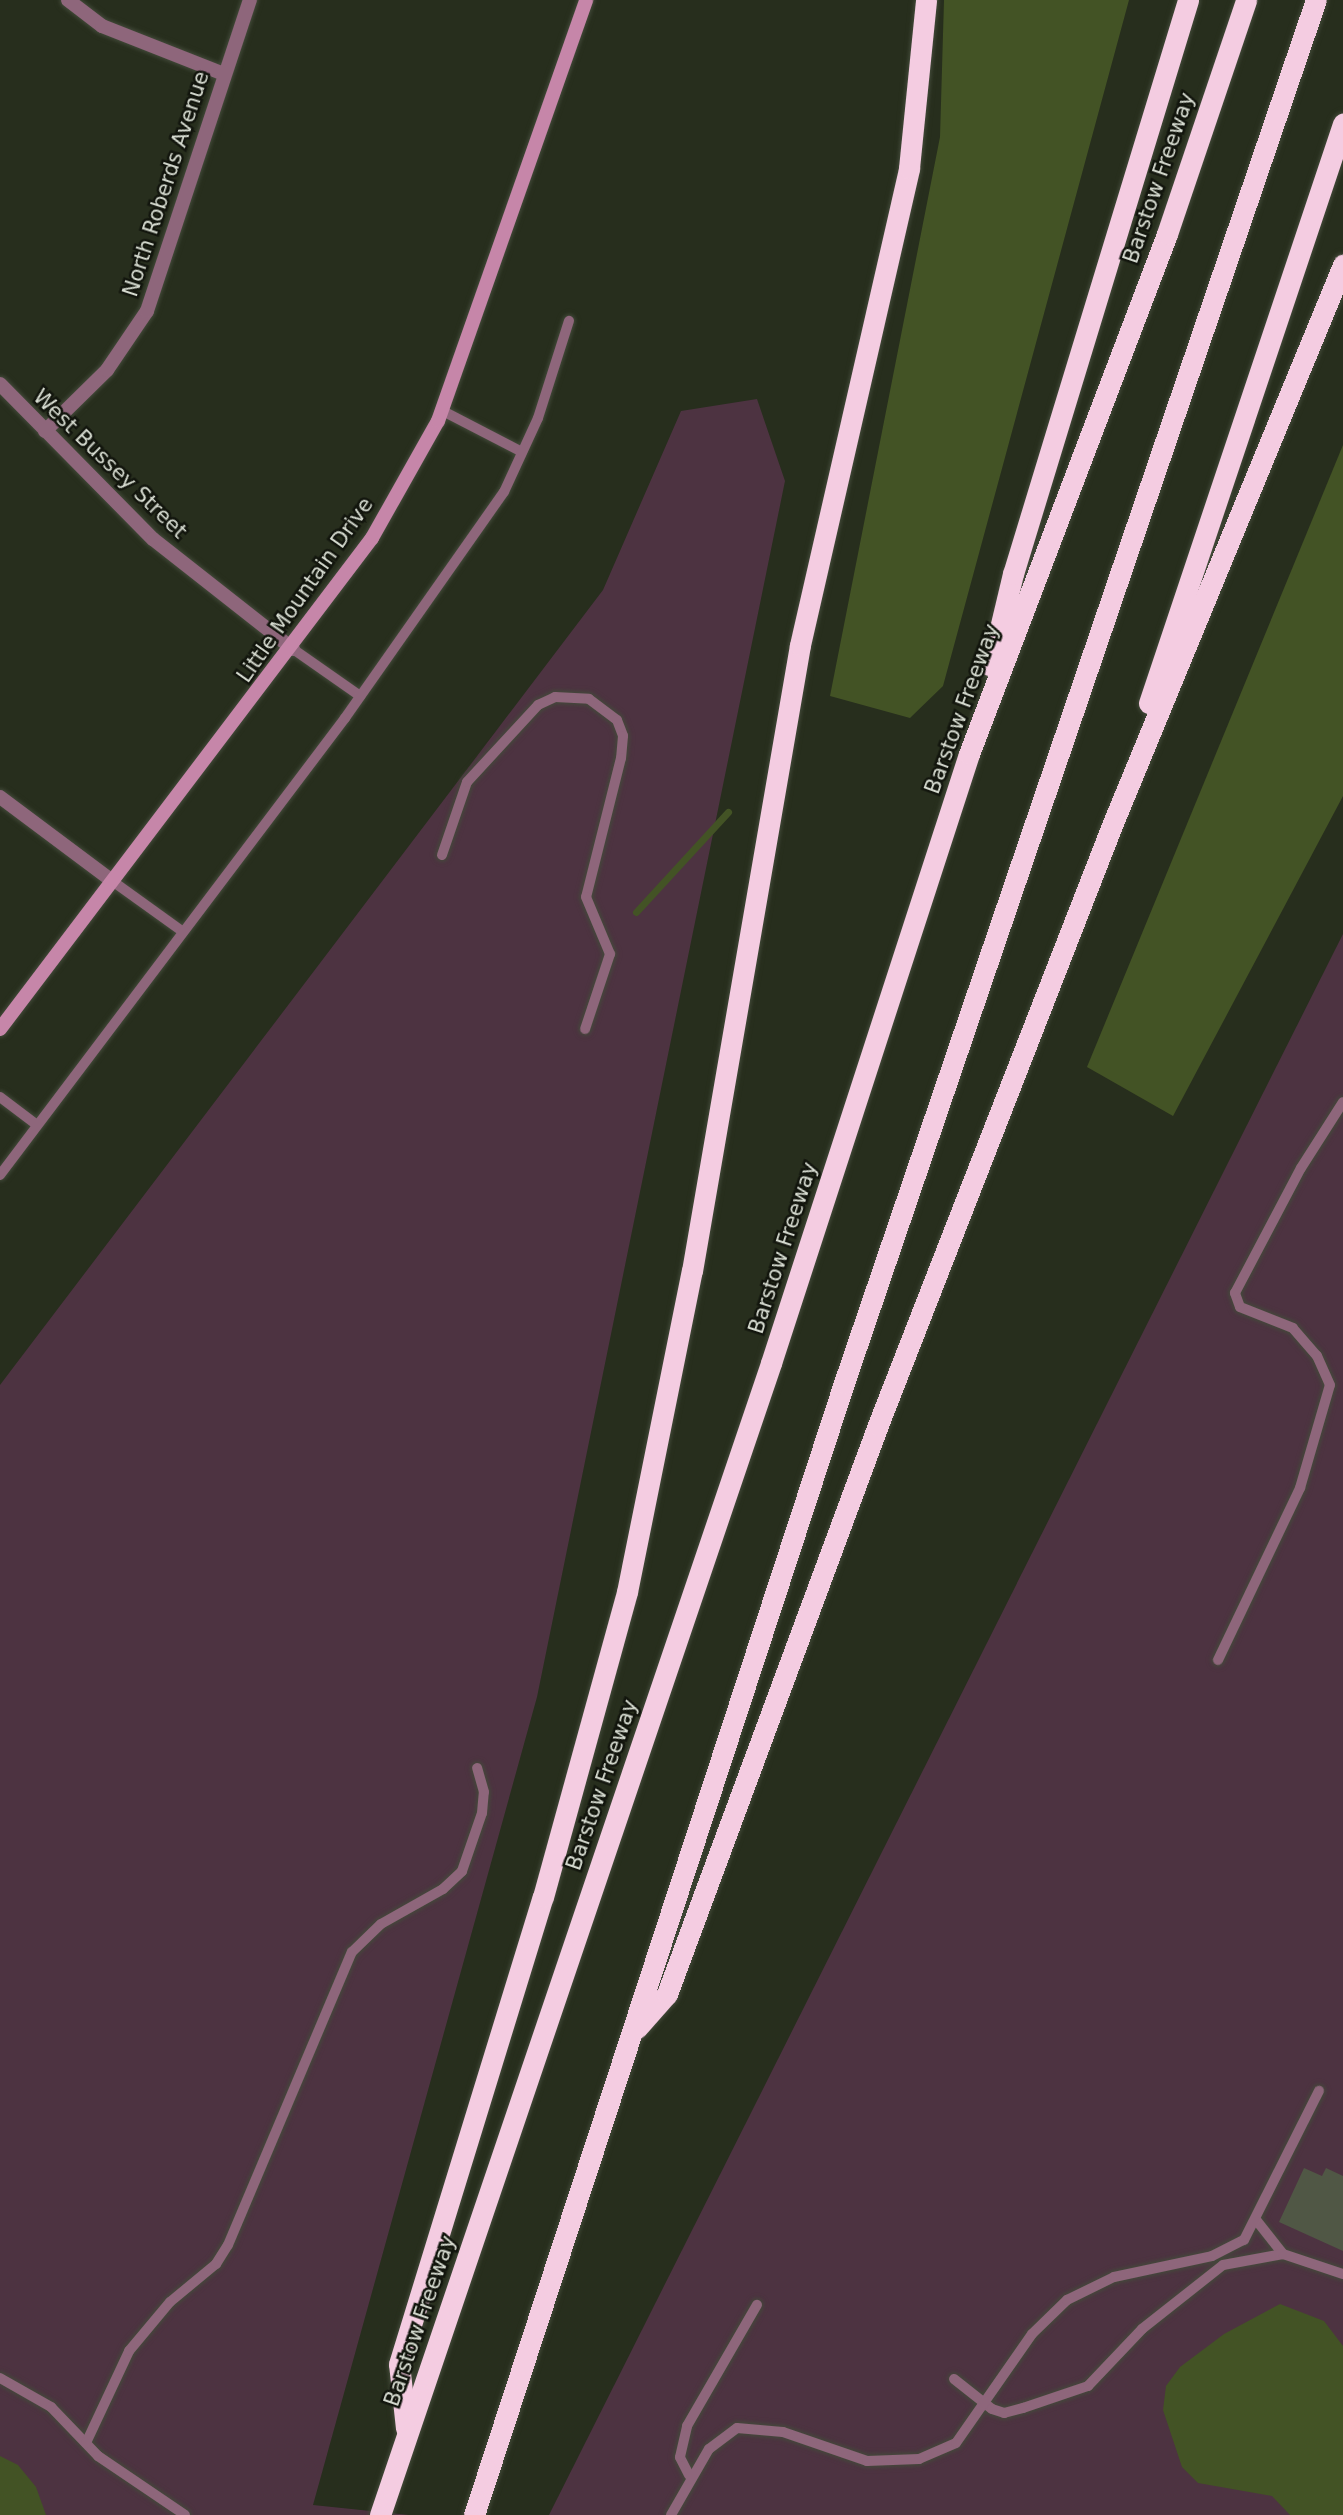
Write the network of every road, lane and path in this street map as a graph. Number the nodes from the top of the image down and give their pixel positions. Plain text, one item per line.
1 (68, 0) edge
2 (250, 0) edge
3 (586, 0) edge
4 (926, 0) edge
5 (1188, 0) edge
6 (1245, 0) edge
7 (1316, 0) edge
8 (224, 74) junction
9 (1343, 124) edge
10 (1343, 265) edge
11 (569, 321) dead end
12 (0, 384) edge
13 (442, 410) junction
14 (45, 431) junction
15 (522, 452) junction
16 (293, 649) junction
17 (360, 696) junction
18 (969, 754) junction
19 (0, 797) edge
20 (1113, 822) junction
21 (442, 855) dead end
22 (111, 880) junction
23 (182, 931) junction
24 (0, 1029) edge
25 (585, 1029) dead end
26 (0, 1097) edge
27 (1343, 1102) edge
28 (37, 1125) junction
29 (0, 1175) edge
30 (1218, 1660) dead end
31 (477, 1768) dead end
32 (631, 2035) junction
33 (1319, 2091) dead end
34 (1257, 2221) junction
35 (1283, 2253) junction
36 (1343, 2274) edge
37 (757, 2305) dead end
38 (0, 2378) edge
39 (954, 2379) dead end
40 (986, 2404) junction
41 (407, 2435) junction
42 (86, 2443) junction
43 (690, 2475) junction
44 (173, 2511) edge
45 (185, 2515) edge
46 (380, 2515) edge
47 (474, 2515) edge
48 (671, 2515) edge

1 - 8 street
2 - 8 street, North Roberds Avenue
3 - 13 main road, Little Mountain Drive
4 - 41 highway
5 - 18 highway
6 - 18 highway, Barstow Freeway
7 - 32 highway
8 - 14 street, North Roberds Avenue
9 - 20 highway
10 - 20 highway
11 - 15 lane
12 - 14 street, West Bussey Street
13 - 15 lane
13 - 16 main road, Little Mountain Drive
14 - 16 street, West Bussey Street
15 - 17 lane
16 - 17 lane
16 - 22 main road, Little Mountain Drive
17 - 23 lane
18 - 41 highway, Barstow Freeway
19 - 22 street
20 - 32 highway
21 - 25 lane
22 - 23 lane
22 - 24 main road, Little Mountain Drive
23 - 28 lane
26 - 28 lane
27 - 30 lane
28 - 29 lane
31 - 42 lane
32 - 47 highway
33 - 34 lane
34 - 35 lane
34 - 40 lane
35 - 36 lane
35 - 40 lane
37 - 43 lane
38 - 42 lane
39 - 40 lane
40 - 43 lane
41 - 46 highway, Barstow Freeway
42 - 44 lane
43 - 48 lane
44 - 45 lane

